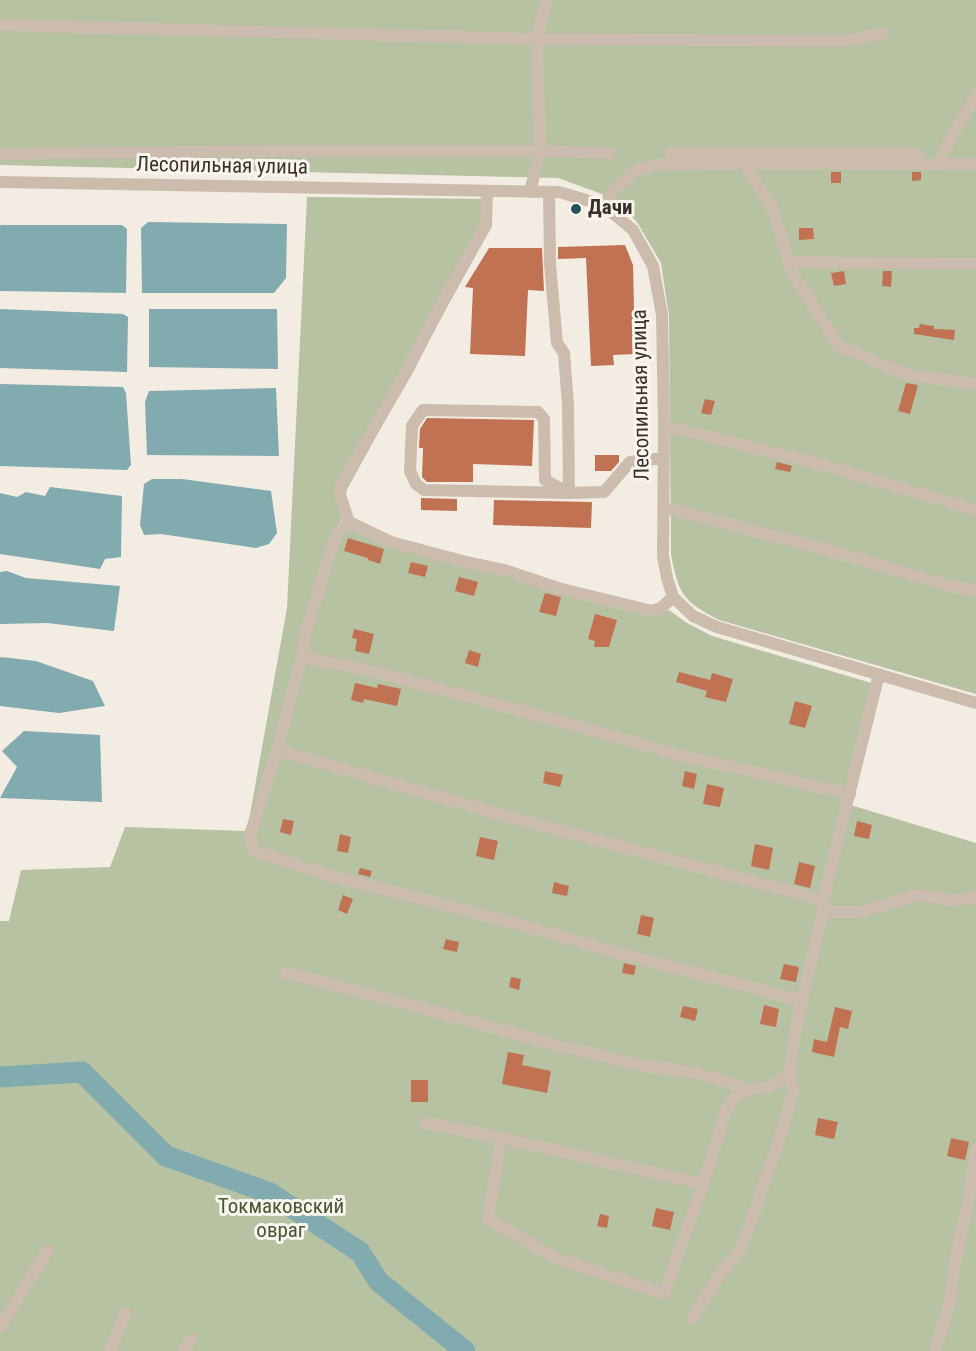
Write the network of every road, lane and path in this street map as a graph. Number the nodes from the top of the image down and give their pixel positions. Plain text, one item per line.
1 (546, 0) edge
2 (0, 25) edge
3 (883, 33) dead end
4 (537, 39) junction
5 (976, 95) edge
6 (540, 151) junction
7 (609, 153) dead end
8 (670, 153) dead end
9 (0, 154) edge
10 (743, 163) junction
11 (916, 164) junction
12 (941, 164) junction
13 (976, 164) edge
14 (0, 182) edge
15 (488, 192) junction
16 (530, 192) junction
17 (549, 192) junction
18 (603, 204) junction
19 (789, 262) junction
20 (976, 264) edge
21 (976, 384) edge
22 (664, 426) junction
23 (664, 458) junction
24 (569, 493) junction
25 (663, 507) junction
26 (976, 510) edge
27 (349, 522) junction
28 (976, 591) edge
29 (673, 597) junction
30 (302, 655) junction
31 (879, 674) junction
32 (976, 703) edge
33 (277, 750) junction
34 (850, 794) junction
35 (976, 896) edge
36 (823, 906) junction
37 (286, 973) dead end
38 (803, 1001) junction
39 (789, 1074) junction
40 (748, 1090) junction
41 (424, 1123) dead end
42 (501, 1138) junction
43 (976, 1150) edge
44 (703, 1184) junction
45 (48, 1250) dead end
46 (125, 1313) dead end
47 (693, 1318) dead end
48 (0, 1327) edge
49 (191, 1339) dead end
50 (110, 1351) edge
51 (184, 1351) edge
52 (935, 1351) edge

1 - 4 street
2 - 4 street
3 - 4 street
4 - 6 street
5 - 12 street
6 - 7 street
6 - 9 street
6 - 16 street
8 - 11 street
10 - 11 street
10 - 18 street
10 - 19 street
11 - 12 street
12 - 13 street
14 - 15 street, Лесопильная улица
15 - 16 street, Лесопильная улица
15 - 27 street
16 - 17 street, Лесопильная улица
17 - 18 street, Лесопильная улица
17 - 24 street
18 - 22 street, Лесопильная улица
19 - 20 street
19 - 21 street
22 - 23 street, Лесопильная улица
22 - 26 street
23 - 24 street
23 - 25 street, Лесопильная улица
24 - 24 street
25 - 28 street
25 - 29 street, Лесопильная улица
27 - 29 street
27 - 30 street
29 - 31 street
30 - 33 street
30 - 34 street
31 - 32 street
31 - 34 street
33 - 36 street
33 - 38 street
34 - 36 street
35 - 36 street
36 - 38 street
37 - 40 street
38 - 39 street
39 - 40 street
39 - 47 street
40 - 44 street
41 - 42 street
42 - 44 street
42 - 44 street
43 - 52 street
45 - 48 street
46 - 50 street
49 - 51 street

